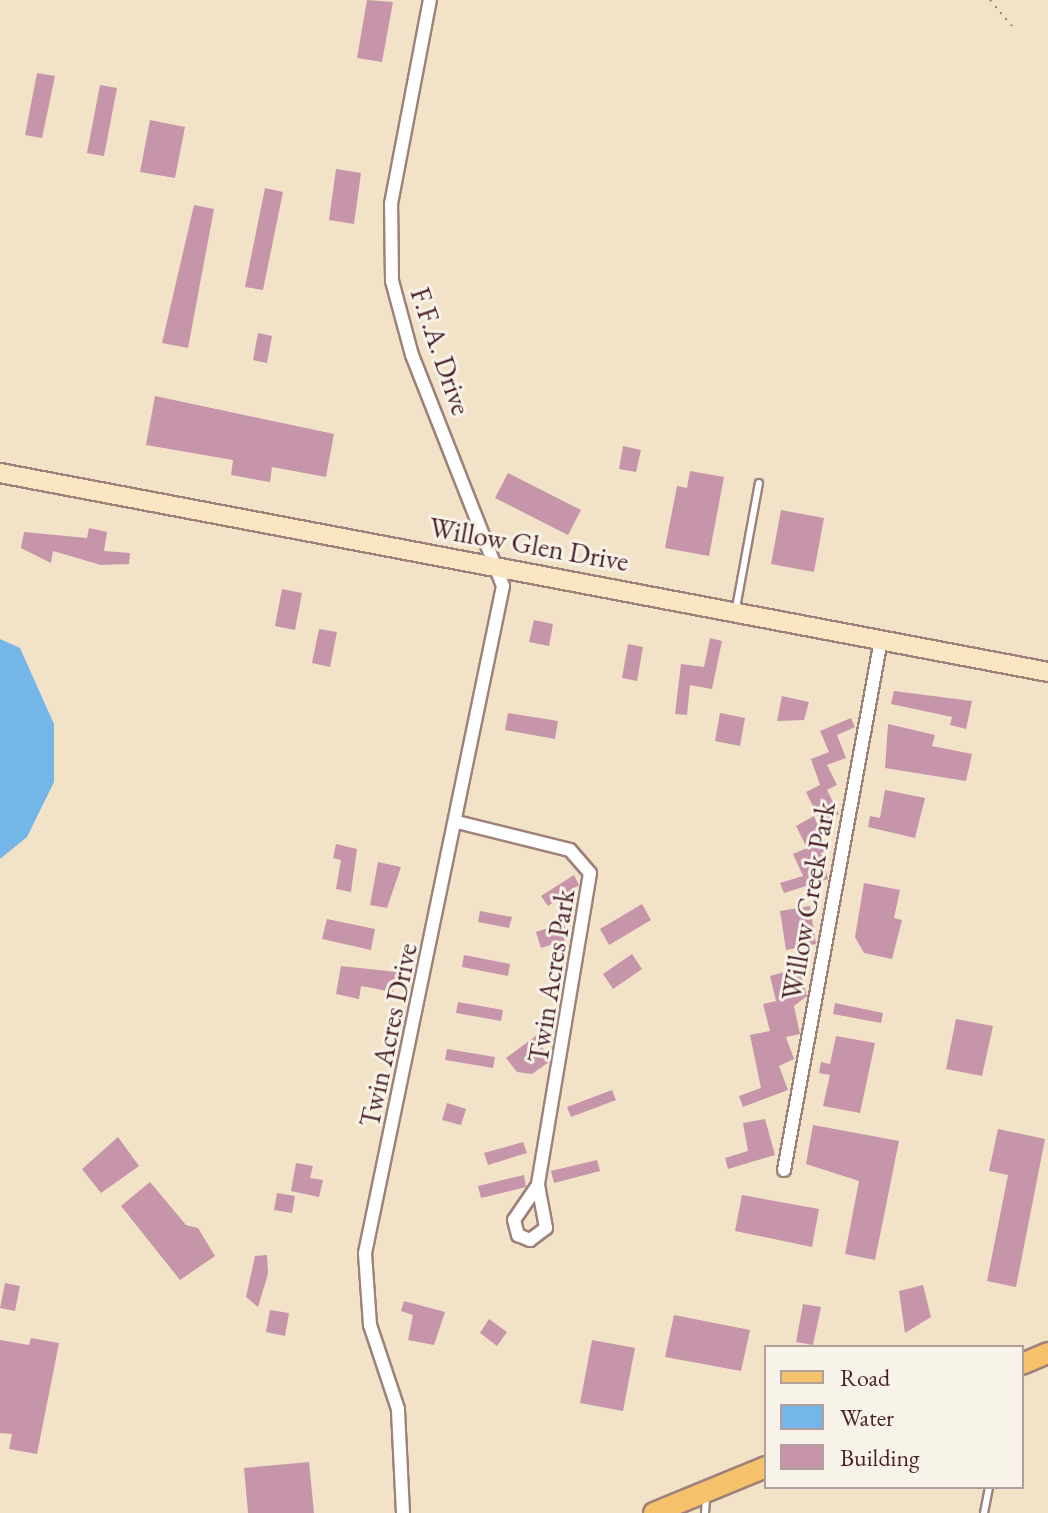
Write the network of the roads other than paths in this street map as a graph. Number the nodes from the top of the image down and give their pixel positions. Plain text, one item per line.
1 (430, 0) edge
2 (0, 473) edge
3 (759, 483) dead end
4 (499, 566) junction
5 (735, 612) junction
6 (881, 640) junction
7 (1048, 672) edge
8 (457, 822) junction
9 (784, 1170) dead end
10 (538, 1185) dead end
11 (1048, 1353) edge
12 (1024, 1363) edge
13 (764, 1468) edge
14 (989, 1489) edge
15 (706, 1492) junction
16 (403, 1513) edge
17 (654, 1513) edge
18 (705, 1513) edge
19 (984, 1513) edge

1 - 4 street, F.F.A. Drive
2 - 4 main road, Willow Glen Drive
3 - 5 lane
4 - 5 main road, Willow Glen Drive
4 - 8 street, Twin Acres Drive
5 - 6 main road, Willow Glen Drive
6 - 7 main road, Willow Glen Drive
6 - 9 street, Willow Creek Park
8 - 10 street, Twin Acres Park
8 - 16 street, Twin Acres Drive
11 - 12 main road
13 - 15 main road
14 - 19 lane
15 - 17 main road
15 - 18 lane

